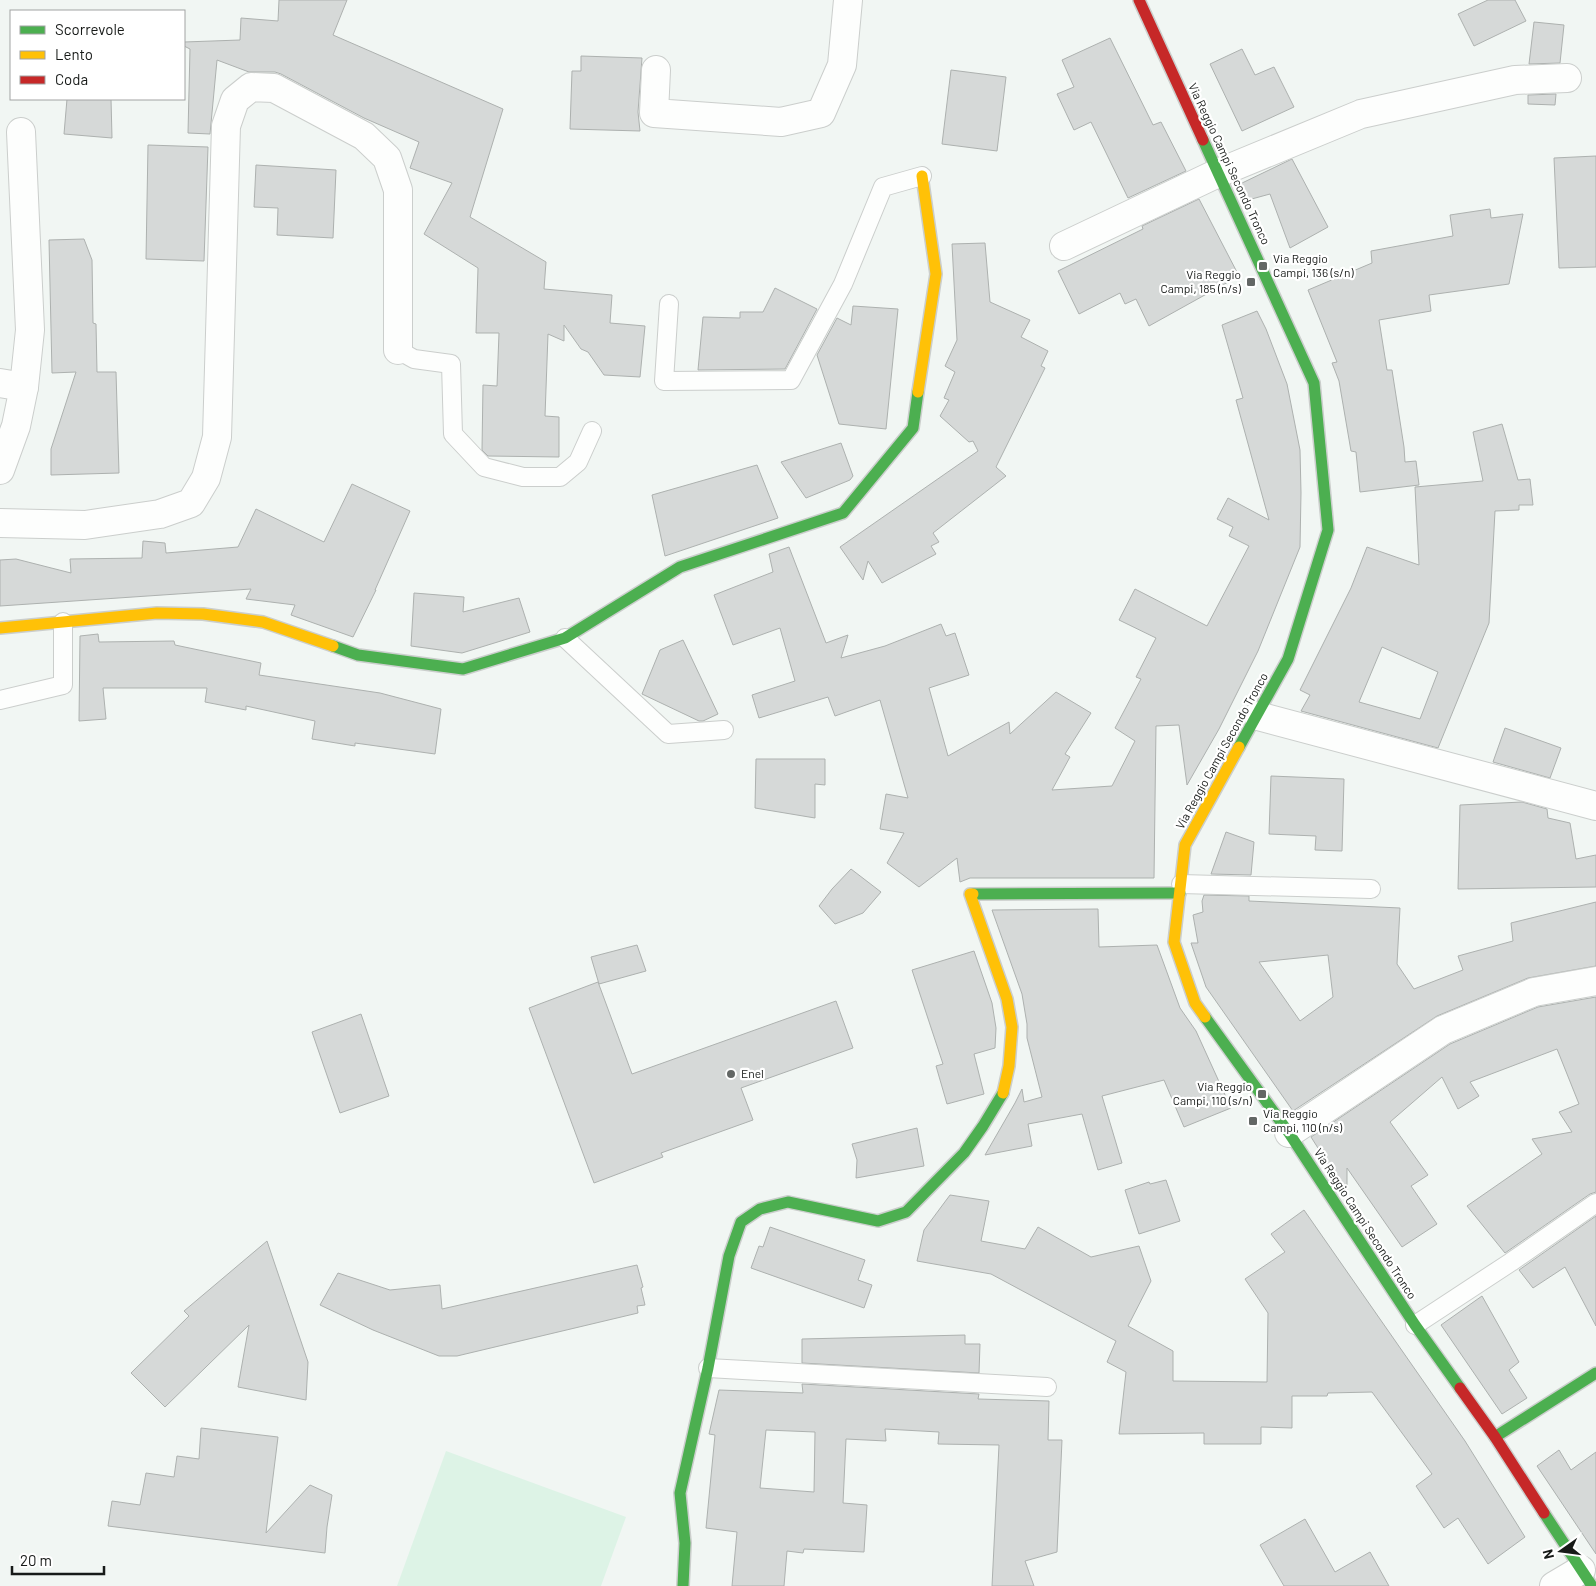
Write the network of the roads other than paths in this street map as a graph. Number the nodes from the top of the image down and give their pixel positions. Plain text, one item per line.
1 (848, 0) edge
2 (1139, 0) edge
3 (656, 70) dead end
4 (1567, 78) dead end
5 (21, 132) dead end
6 (1218, 173) junction
7 (922, 176) joint
8 (1064, 246) dead end
9 (669, 304) dead end
10 (398, 350) joint
11 (12, 385) edge
12 (592, 431) dead end
13 (0, 470) edge
14 (0, 523) edge
15 (63, 622) junction
16 (0, 628) edge
17 (565, 638) junction
18 (0, 700) edge
19 (1258, 716) junction
20 (724, 730) dead end
21 (1596, 806) edge
22 (1180, 889) junction
23 (1371, 890) dead end
24 (1596, 981) edge
25 (1289, 1133) junction
26 (1596, 1203) edge
27 (1415, 1325) junction
28 (708, 1368) junction
29 (1596, 1373) edge
30 (1047, 1387) dead end
31 (1495, 1437) junction
32 (1586, 1578) edge
33 (683, 1586) edge
34 (1554, 1586) edge

1 - 3 street
2 - 6 street, Via Reggio Campi Secondo Tronco
4 - 6 street
5 - 11 street
6 - 8 street
6 - 19 street, Via Reggio Campi Secondo Tronco
7 - 9 lane
7 - 17 street
10 - 12 lane
10 - 14 street
11 - 13 street
15 - 16 street
15 - 17 street
15 - 18 lane
17 - 20 lane
19 - 21 street
19 - 22 street, Via Reggio Campi Secondo Tronco
22 - 23 lane
22 - 25 street, Via Reggio Campi Secondo Tronco
22 - 28 street
24 - 25 street
25 - 27 street, Via Reggio Campi Secondo Tronco
26 - 27 lane
27 - 31 street, Via Reggio Campi Secondo Tronco
28 - 30 lane
28 - 33 street
29 - 31 street
31 - 32 street, Via Reggio Campi Secondo Tronco
32 - 34 street

